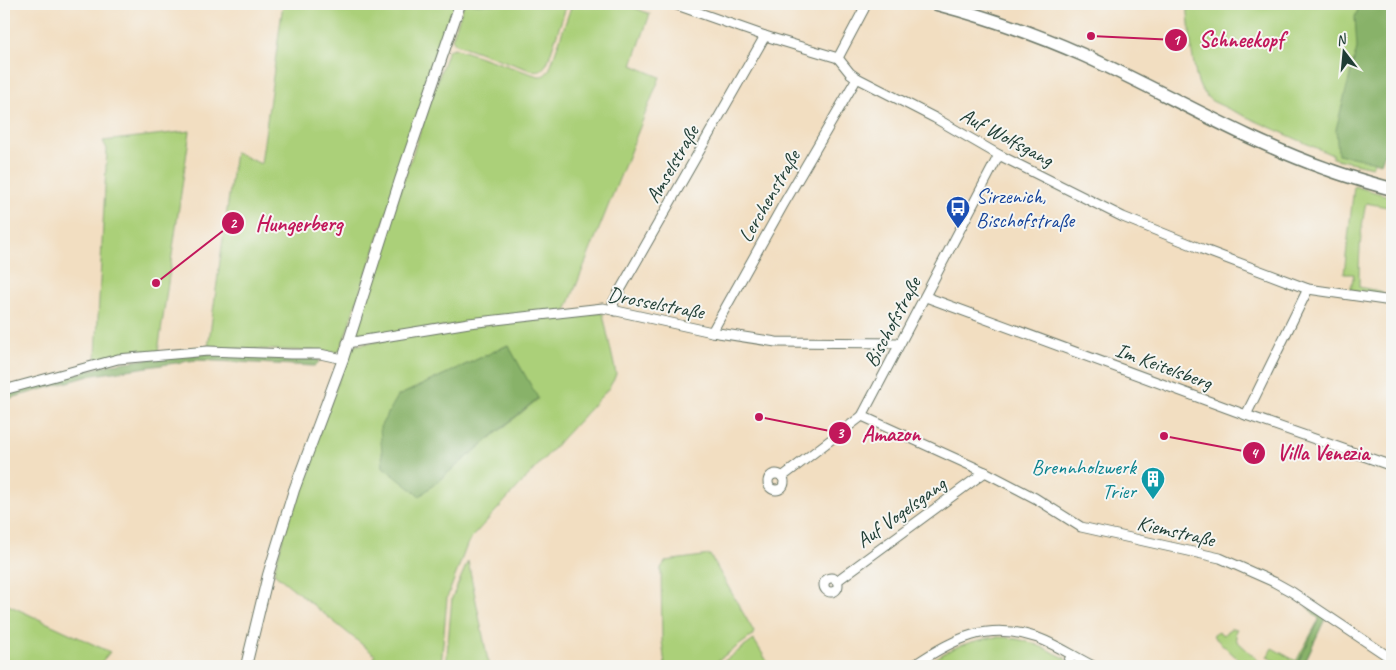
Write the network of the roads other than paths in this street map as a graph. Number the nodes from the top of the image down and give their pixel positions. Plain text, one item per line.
1 (460, 4) edge
2 (674, 4) edge
3 (857, 4) edge
4 (937, 4) edge
5 (766, 36) junction
6 (838, 58) junction
7 (857, 78) junction
8 (999, 155) junction
9 (1392, 189) edge
10 (1308, 289) junction
11 (926, 297) junction
12 (1392, 302) edge
13 (615, 311) junction
14 (712, 332) junction
15 (348, 343) junction
16 (900, 343) junction
17 (343, 359) junction
18 (4, 390) edge
19 (1246, 415) junction
20 (862, 416) junction
21 (1392, 466) edge
22 (985, 472) junction
23 (782, 477) dead end
24 (838, 580) dead end
25 (1072, 655) junction
26 (1392, 659) edge
27 (246, 666) edge
28 (913, 666) edge
29 (1066, 666) edge
30 (1093, 666) edge

1 - 15 main road
2 - 5 street
3 - 6 street
4 - 9 highway
5 - 6 street
5 - 13 street, Amselstraße
6 - 7 street, Auf Wolfsgang
7 - 8 street, Auf Wolfsgang
7 - 14 street, Lerchenstraße
8 - 10 street, Auf Wolfsgang
8 - 11 street, Bischofstraße
10 - 12 street, Auf Wolfsgang
10 - 19 street
11 - 16 street, Bischofstraße
11 - 19 street, Im Keitelsberg
13 - 14 street, Drosselstraße
13 - 15 street, Drosselstraße
14 - 16 street, Drosselstraße
15 - 17 main road
16 - 20 street, Bischofstraße
17 - 18 street
17 - 27 main road
19 - 21 street, Im Keitelsberg
20 - 22 street, Kiemstraße
20 - 23 street, Bischofstraße
22 - 24 street, Auf Vogelsgang
22 - 26 street, Kiemstraße
25 - 28 street
25 - 29 street
25 - 30 street

